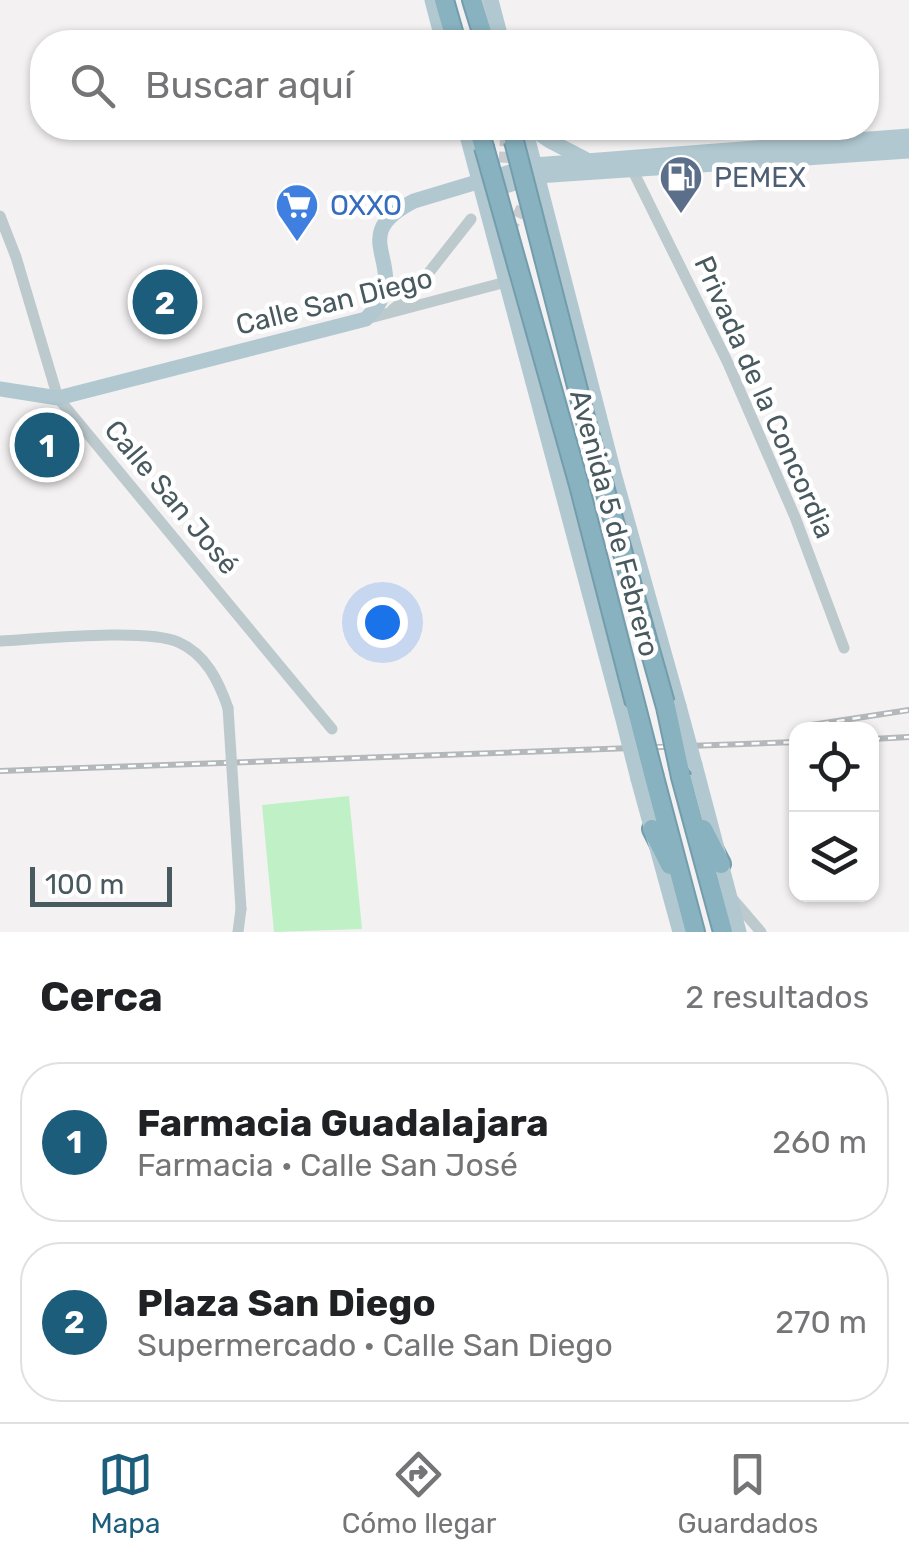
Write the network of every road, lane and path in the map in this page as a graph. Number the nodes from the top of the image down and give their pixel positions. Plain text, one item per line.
1 (432, 0) edge
2 (480, 3) edge
3 (440, 30) edge
4 (483, 30) edge
5 (490, 30) edge
6 (495, 30) edge
7 (909, 136) edge
8 (879, 138) edge
9 (468, 140) edge
10 (481, 140) edge
11 (513, 140) edge
12 (533, 140) edge
13 (548, 140) edge
14 (858, 140) edge
15 (909, 150) edge
16 (588, 165) junction
17 (545, 170) junction
18 (632, 170) junction
19 (480, 187) junction
20 (0, 216) edge
21 (471, 218) dead end
22 (508, 261) dead end
23 (506, 282) junction
24 (388, 313) junction
25 (366, 319) junction
26 (0, 389) edge
27 (58, 398) junction
28 (551, 443) junction
29 (0, 640) edge
30 (844, 648) dead end
31 (332, 729) dead end
32 (646, 778) junction
33 (690, 778) junction
34 (687, 798) junction
35 (652, 830) junction
36 (722, 864) junction
37 (686, 895) junction
38 (730, 896) junction
39 (238, 932) edge
40 (680, 932) edge
41 (696, 932) edge
42 (723, 932) edge
43 (739, 932) edge
44 (760, 932) edge

1 - 3 main road
2 - 4 highway
2 - 5 street
2 - 6 main road
7 - 8 main road
9 - 19 main road, Avenida 5 de Febrero
10 - 32 highway, Avenida 5 de Febrero, bridge
11 - 33 highway, Avenida 5 de Febrero, bridge
12 - 17 main road, Avenida 5 de Febrero
13 - 16 main road
14 - 16 main road
15 - 18 main road
16 - 17 main road
17 - 18 main road
17 - 19 main road
17 - 33 main road, Avenida 5 de Febrero, bridge
18 - 30 street, Privada de la Concordia
19 - 23 main road, Avenida 5 de Febrero
19 - 25 main road
20 - 27 street, Calle San José
21 - 24 street
22 - 28 street
23 - 24 street, Calle San Diego
23 - 28 main road, Avenida 5 de Febrero
24 - 25 street, Calle San Diego
25 - 27 main road, Calle San Diego
26 - 27 main road, Calle San Diego
27 - 31 street, Calle San José
28 - 32 main road, Avenida 5 de Febrero, bridge
29 - 39 street, bridge
32 - 35 main road, Avenida 5 de Febrero
32 - 37 highway, Avenida 5 de Febrero
33 - 34 highway, Avenida 5 de Febrero
33 - 36 main road, Avenida 5 de Febrero
34 - 36 highway
34 - 42 highway, Avenida 5 de Febrero
35 - 37 highway
35 - 40 main road, Avenida 5 de Febrero
36 - 38 main road, Avenida 5 de Febrero
37 - 41 highway, Avenida 5 de Febrero
38 - 43 main road, Avenida 5 de Febrero
38 - 44 street

